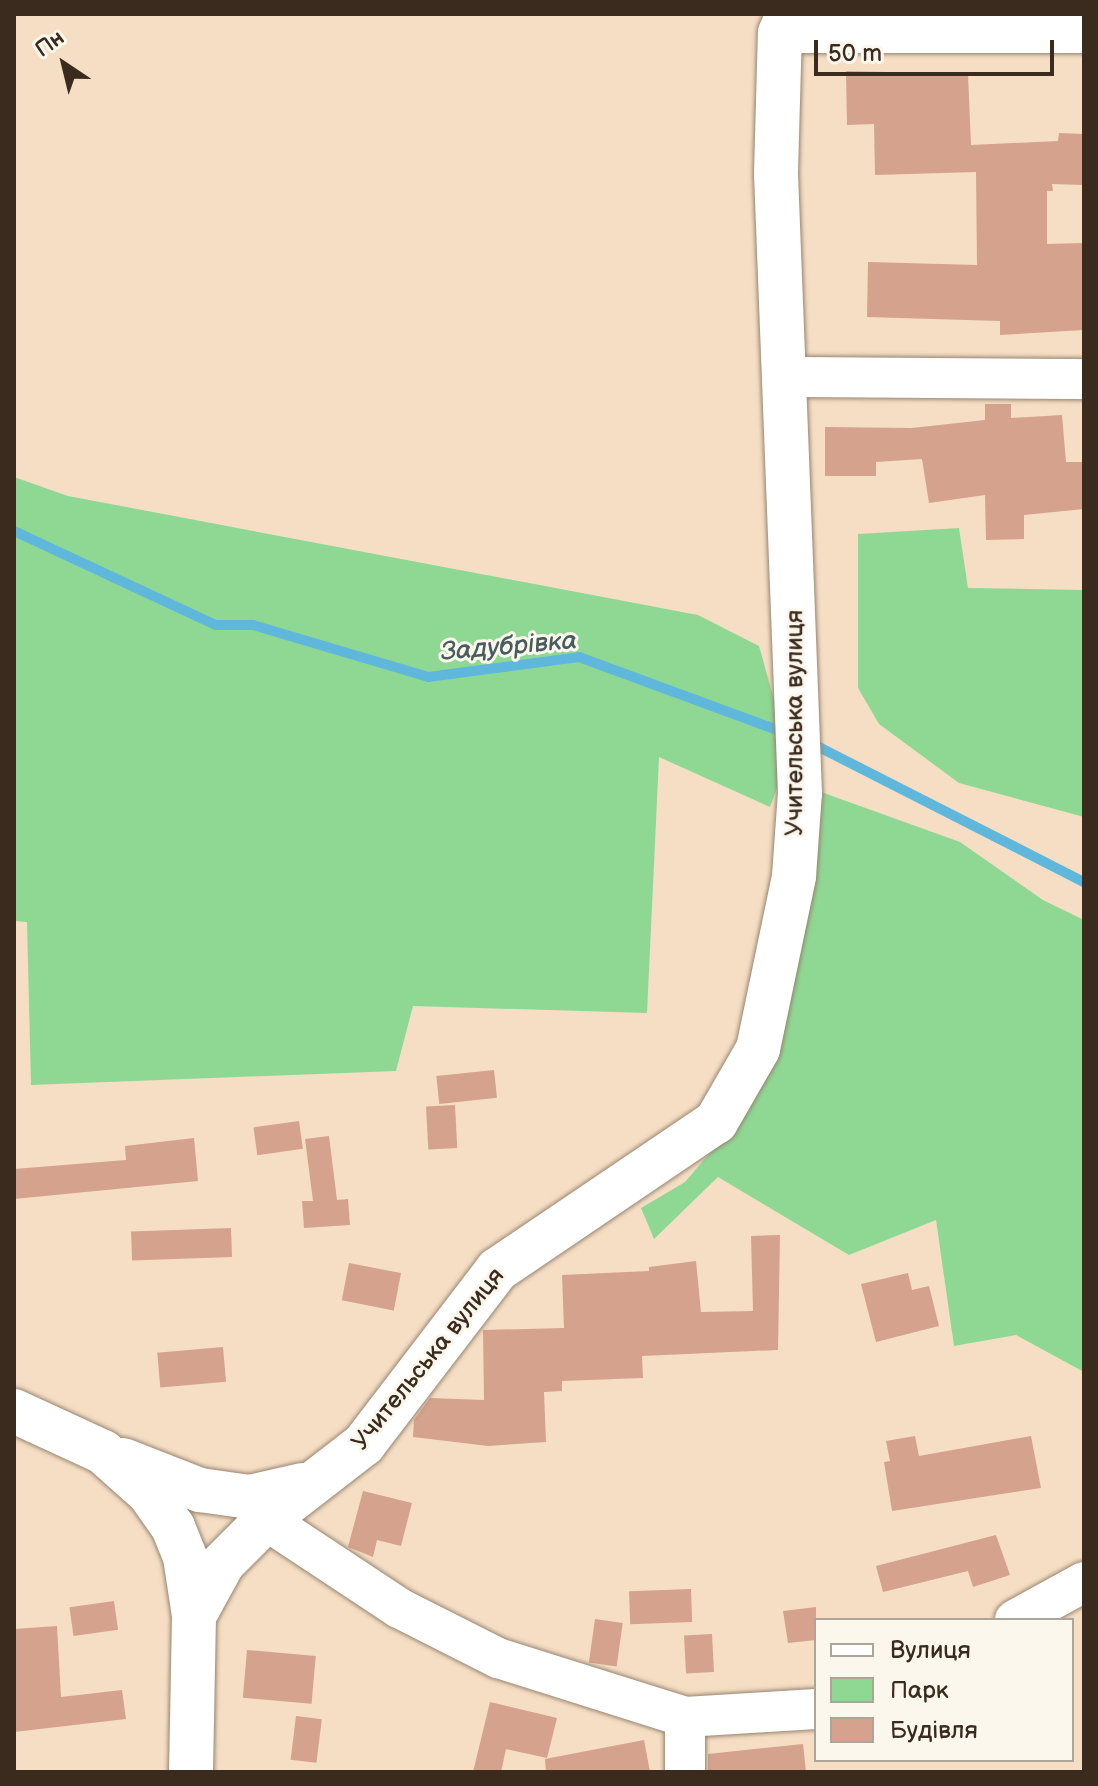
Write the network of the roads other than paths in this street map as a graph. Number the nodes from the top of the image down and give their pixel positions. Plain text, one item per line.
1 (784, 24) edge
2 (1084, 33) edge
3 (782, 377) junction
4 (1084, 379) edge
5 (14, 1411) edge
6 (103, 1452) junction
7 (313, 1483) junction
8 (266, 1520) junction
9 (1084, 1582) edge
10 (194, 1616) junction
11 (1019, 1618) edge
12 (814, 1709) edge
13 (685, 1717) junction
14 (191, 1772) edge
15 (685, 1772) edge

1 - 2 street
1 - 3 main road, Учительська вулиця
3 - 4 street
3 - 7 main road, Учительська вулиця
5 - 6 main road
6 - 7 main road
6 - 10 main road
7 - 8 main road, Учительська вулиця
8 - 10 main road, Учительська вулиця
8 - 13 street
9 - 11 street
10 - 14 main road
12 - 13 street
13 - 15 street

